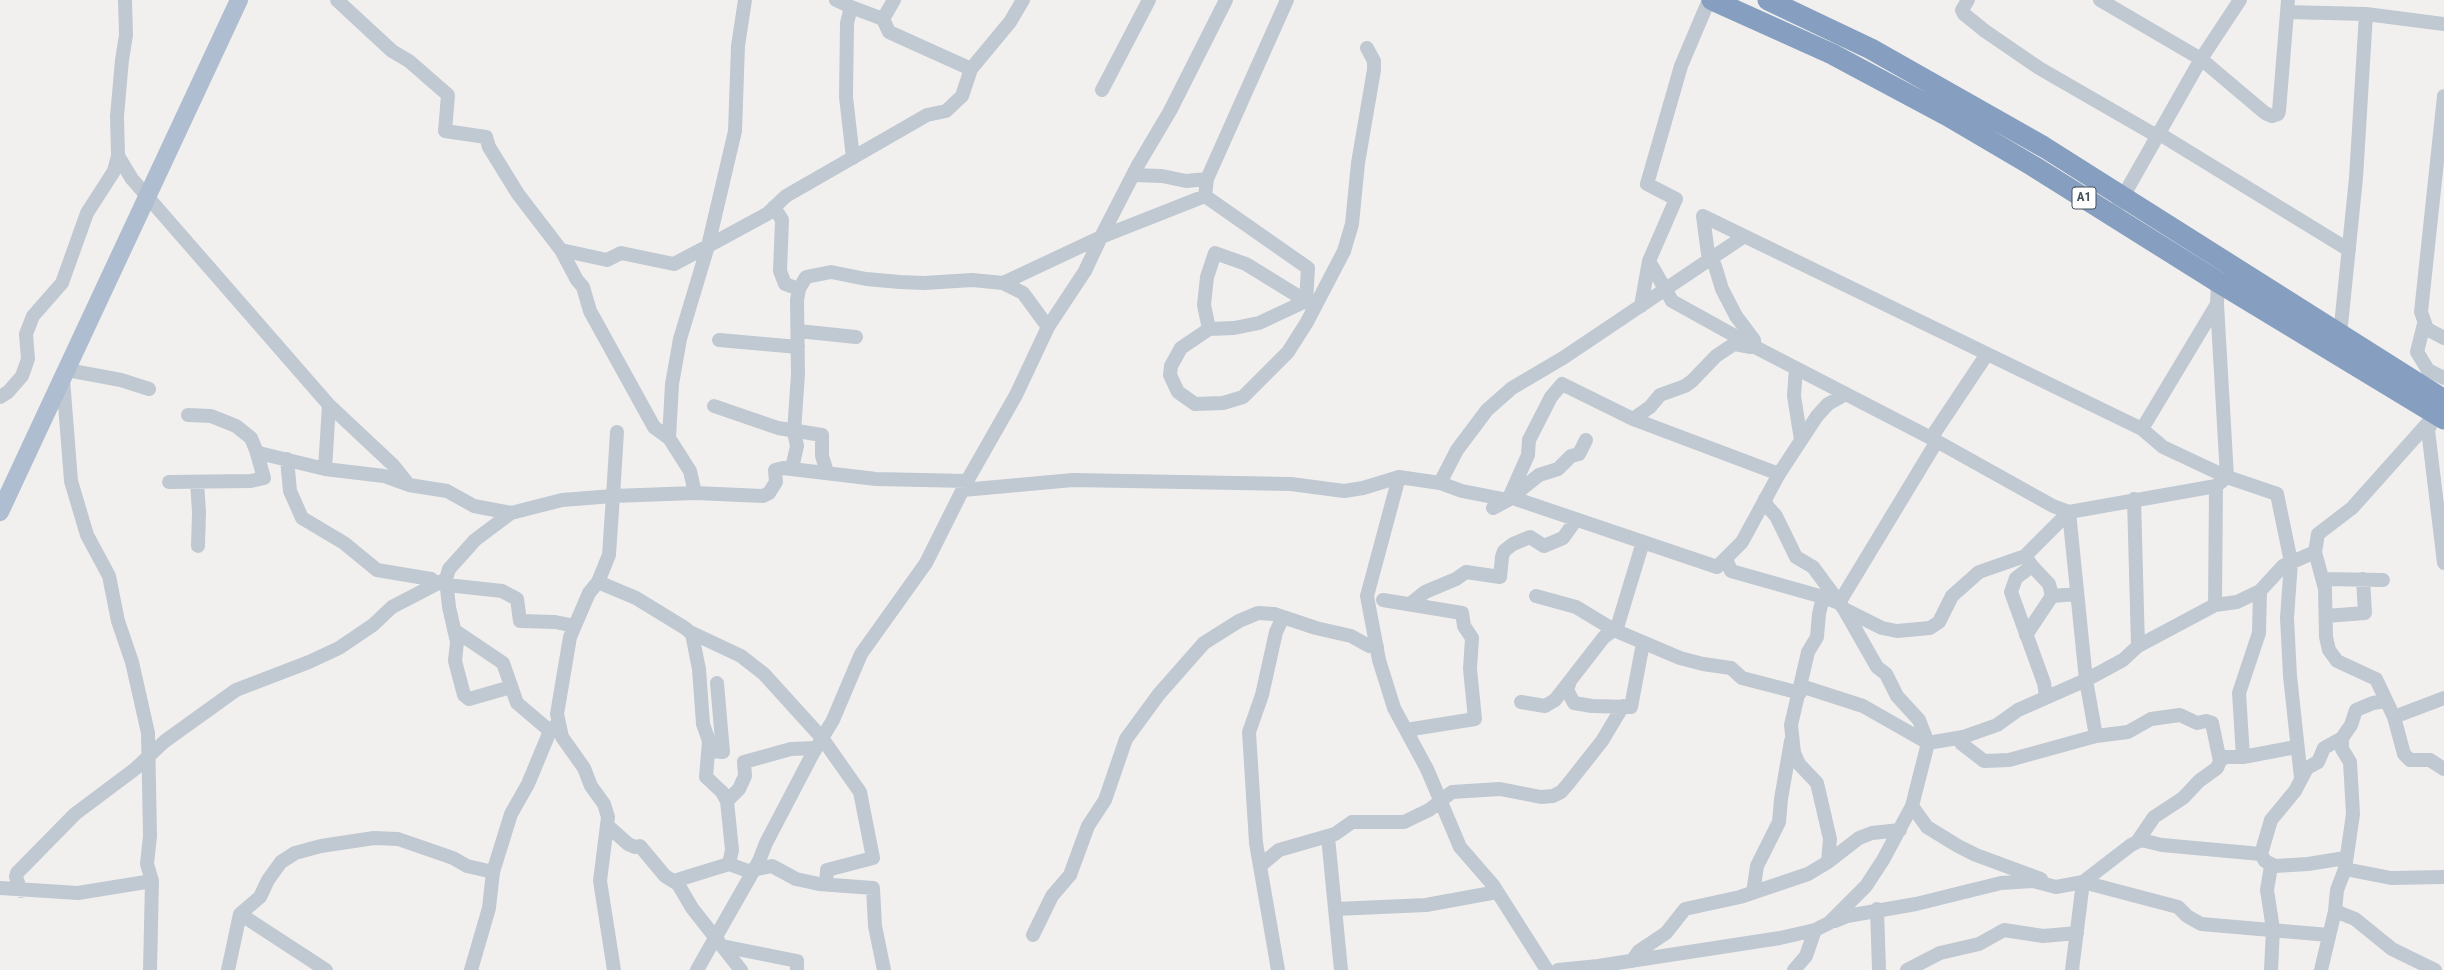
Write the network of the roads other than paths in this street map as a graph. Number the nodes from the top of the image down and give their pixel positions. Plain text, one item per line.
1 (125, 0) edge
2 (239, 0) edge
3 (337, 0) edge
4 (746, 0) edge
5 (836, 0) edge
6 (894, 0) edge
7 (1024, 0) edge
8 (1148, 0) edge
9 (1226, 0) edge
10 (1287, 0) edge
11 (1711, 0) edge
12 (1768, 0) edge
13 (1968, 0) edge
14 (2100, 0) edge
15 (2240, 0) edge
16 (2288, 6) edge
17 (851, 7) junction
18 (2366, 14) junction
19 (883, 19) junction
20 (2444, 24) edge
21 (1367, 48) dead end
22 (2201, 59) junction
23 (971, 69) junction
24 (1102, 90) dead end
25 (2444, 96) edge
26 (2158, 135) junction
27 (2442, 138) edge
28 (118, 156) junction
29 (853, 158) junction
30 (1133, 175) junction
31 (1206, 179) junction
32 (1205, 196) junction
33 (2122, 196) junction
34 (147, 199) junction
35 (774, 207) junction
36 (2112, 216) junction
37 (1101, 237) junction
38 (1743, 237) junction
39 (708, 246) junction
40 (561, 250) junction
41 (2349, 250) junction
42 (1710, 259) junction
43 (1649, 261) junction
44 (2218, 282) junction
45 (1003, 283) junction
46 (798, 289) junction
47 (1666, 289) junction
48 (1310, 304) junction
49 (2217, 304) junction
50 (1641, 306) junction
51 (2424, 324) junction
52 (1048, 327) junction
53 (1209, 329) junction
54 (798, 331) junction
55 (2340, 335) junction
56 (856, 337) dead end
57 (2444, 338) edge
58 (719, 340) dead end
59 (798, 347) junction
60 (1755, 347) junction
61 (1987, 354) junction
62 (1796, 368) junction
63 (65, 374) junction
64 (2444, 378) edge
65 (149, 389) dead end
66 (1846, 394) junction
67 (0, 397) edge
68 (329, 405) junction
69 (714, 406) dead end
70 (2441, 411) edge
71 (188, 414) dead end
72 (1633, 419) junction
73 (2142, 429) junction
74 (617, 432) dead end
75 (794, 432) junction
76 (669, 438) junction
77 (1934, 439) junction
78 (1586, 440) dead end
79 (1801, 440) junction
80 (256, 450) junction
81 (287, 459) junction
82 (792, 468) junction
83 (325, 470) junction
84 (827, 472) junction
85 (1779, 474) junction
86 (1399, 477) junction
87 (169, 482) dead end
88 (197, 482) junction
89 (2222, 482) junction
90 (1440, 483) junction
91 (409, 485) junction
92 (965, 486) junction
93 (695, 493) junction
94 (613, 496) junction
95 (1509, 499) junction
96 (1765, 499) junction
97 (2134, 499) junction
98 (1493, 508) dead end
99 (0, 512) edge
100 (2068, 512) junction
101 (511, 513) junction
102 (1576, 520) junction
103 (1643, 542) junction
104 (198, 546) dead end
105 (2315, 552) junction
106 (1726, 559) junction
107 (2028, 561) junction
108 (2291, 562) junction
109 (2444, 563) edge
110 (2323, 579) junction
111 (2363, 580) junction
112 (2384, 580) dead end
113 (598, 582) junction
114 (444, 583) junction
115 (2260, 591) junction
116 (2077, 594) junction
117 (1536, 596) dead end
118 (2052, 596) junction
119 (1823, 597) junction
120 (1383, 600) dead end
121 (1410, 604) junction
122 (2215, 605) junction
123 (1842, 606) junction
124 (2326, 616) junction
125 (1283, 617) junction
126 (575, 626) junction
127 (454, 630) junction
128 (1615, 631) junction
129 (690, 632) junction
130 (2026, 635) junction
131 (1643, 643) junction
132 (2138, 646) junction
133 (1377, 647) junction
134 (2086, 680) junction
135 (1570, 681) junction
136 (717, 683) dead end
137 (511, 687) junction
138 (1800, 689) junction
139 (2046, 696) junction
140 (2444, 698) edge
141 (2386, 701) junction
142 (1521, 702) dead end
143 (1574, 703) junction
144 (1545, 706) junction
145 (1623, 706) junction
146 (2394, 717) junction
147 (554, 727) junction
148 (1406, 730) junction
149 (2096, 736) junction
150 (1963, 737) junction
151 (2342, 738) junction
152 (1791, 739) junction
153 (819, 743) junction
154 (1928, 743) junction
155 (2296, 747) junction
156 (708, 751) junction
157 (148, 756) junction
158 (2243, 757) junction
159 (2220, 761) junction
160 (2444, 769) edge
161 (2300, 778) junction
162 (727, 801) junction
163 (1440, 801) junction
164 (1912, 806) junction
165 (608, 826) junction
166 (1900, 830) junction
167 (1328, 837) junction
168 (2137, 842) junction
169 (2261, 854) junction
170 (1828, 862) junction
171 (730, 864) junction
172 (2345, 864) junction
173 (1261, 865) junction
174 (2271, 866) junction
175 (753, 870) junction
176 (493, 872) junction
177 (2444, 877) edge
178 (152, 881) junction
179 (674, 882) junction
180 (2083, 882) junction
181 (826, 884) junction
182 (2056, 887) junction
183 (0, 888) edge
184 (21, 891) junction
185 (1497, 892) junction
186 (1753, 893) junction
187 (1878, 909) junction
188 (1336, 910) junction
189 (2335, 911) junction
190 (240, 914) junction
191 (1829, 923) junction
192 (2273, 929) junction
193 (1815, 930) junction
194 (2077, 933) junction
195 (1033, 935) dead end
196 (2329, 935) junction
197 (719, 942) junction
198 (1632, 961) junction
199 (1588, 969) edge
200 (150, 970) edge
201 (228, 970) edge
202 (326, 970) edge
203 (471, 970) edge
204 (614, 970) edge
205 (697, 970) edge
206 (741, 970) edge
207 (797, 970) edge
208 (884, 970) edge
209 (1278, 970) edge
210 (1341, 970) edge
211 (1547, 970) edge
212 (1558, 970) edge
213 (1794, 970) edge
214 (1879, 970) edge
215 (1907, 970) edge
216 (2072, 970) edge
217 (2271, 970) edge
218 (2321, 970) edge
219 (2435, 970) edge

1 - 28 street
2 - 34 main road
3 - 40 street
4 - 39 street
5 - 17 street
6 - 19 street
7 - 23 street
8 - 24 street
9 - 30 street
10 - 31 street
11 - 36 highway, A1
11 - 43 street
12 - 33 highway, A1
13 - 26 street
14 - 22 street
15 - 22 street
16 - 18 street
16 - 22 street
17 - 19 street
17 - 29 street
18 - 20 street
18 - 41 street
19 - 23 street
21 - 48 street
22 - 26 street
23 - 29 street
25 - 27 street
26 - 33 street
26 - 41 street
27 - 51 street
28 - 34 street
28 - 67 street
29 - 35 street
30 - 31 street
30 - 37 street
31 - 32 street
32 - 37 street
32 - 48 street
33 - 36 street
33 - 55 highway, A1
34 - 63 main road
34 - 68 street
35 - 39 street
35 - 46 street
36 - 44 highway, A1
37 - 45 street
37 - 52 street
38 - 42 street
38 - 42 street
38 - 61 street
39 - 40 street
39 - 76 street
40 - 76 street
41 - 55 street
42 - 47 street
42 - 60 street
43 - 47 street
43 - 50 street
44 - 49 street
44 - 70 highway, A1
45 - 46 street
45 - 52 street
46 - 54 street
47 - 50 street
47 - 60 street
48 - 53 street
48 - 53 street
48 - 53 street
49 - 73 street
49 - 89 street
50 - 90 street
51 - 57 street
51 - 64 street
52 - 92 street
54 - 56 street
54 - 59 street
55 - 70 highway, A1
58 - 59 street
59 - 75 street
60 - 62 street
60 - 72 street
61 - 73 street
61 - 77 street
62 - 66 street
62 - 79 street
63 - 65 street
63 - 99 main road
63 - 157 street
66 - 77 street
66 - 79 street
68 - 83 street
68 - 91 street
69 - 75 street
70 - 105 street
70 - 109 street
71 - 80 street
72 - 85 street
72 - 95 street
73 - 89 street
74 - 94 street
75 - 82 street
75 - 84 street
76 - 93 street
77 - 100 street
77 - 123 street
78 - 95 street
79 - 85 street
80 - 81 street
80 - 88 street
81 - 83 street
81 - 114 street
82 - 84 street
82 - 93 street
83 - 91 street
84 - 92 street
85 - 96 street
86 - 90 street
86 - 92 street
86 - 133 street
87 - 88 street
88 - 104 street
89 - 97 street
89 - 108 street
89 - 122 street
90 - 95 street
91 - 101 street
92 - 153 street
93 - 94 street
94 - 101 street
94 - 113 street
95 - 98 street
95 - 102 street
96 - 106 street
96 - 123 street
97 - 100 street
97 - 132 street
100 - 107 street
100 - 116 street
101 - 114 street
102 - 103 street
102 - 121 street
103 - 106 street
103 - 128 street
105 - 108 street
105 - 110 street
106 - 119 street
107 - 118 street
107 - 123 street
107 - 130 street
108 - 115 street
108 - 155 street
110 - 111 street
110 - 124 street
111 - 112 street
111 - 124 street
113 - 126 street
113 - 129 street
114 - 126 street
114 - 127 street
114 - 157 street
115 - 122 street
115 - 158 street
116 - 118 street
116 - 134 street
117 - 128 street
118 - 130 street
119 - 123 street
119 - 138 street
120 - 121 street
121 - 148 street
122 - 132 street
123 - 154 street
124 - 141 street
125 - 133 street
125 - 173 street
125 - 195 street
126 - 147 street
127 - 137 street
127 - 137 street
128 - 131 street
128 - 135 street
129 - 153 street
129 - 156 street
130 - 139 street
131 - 138 street
131 - 145 street
132 - 134 street
133 - 148 street
134 - 139 street
134 - 149 street
135 - 143 street
135 - 144 street
136 - 156 street
137 - 147 street
138 - 152 street
138 - 154 street
139 - 150 street
140 - 146 street
141 - 146 street
141 - 151 street
142 - 144 street
143 - 144 street
143 - 145 street
145 - 163 street
146 - 160 street
147 - 165 street
147 - 176 street
148 - 163 street
149 - 150 street
149 - 159 street
150 - 154 street
151 - 161 street
151 - 172 street
152 - 170 street
152 - 186 street
153 - 162 street
153 - 175 street
153 - 181 street
154 - 164 street
155 - 158 street
155 - 161 street
156 - 162 street
157 - 178 street
157 - 184 street
158 - 159 street
159 - 168 street
161 - 169 street
162 - 171 street
163 - 167 street
163 - 185 street
164 - 166 street
164 - 182 street
165 - 179 street
165 - 204 street
166 - 170 street
166 - 191 street
167 - 173 street
167 - 188 street
168 - 169 street
168 - 180 street
169 - 174 street
170 - 186 street
171 - 175 street
171 - 179 street
172 - 174 street
172 - 177 street
172 - 189 street
173 - 209 street
174 - 192 street
175 - 181 street
175 - 197 street
176 - 190 street
176 - 203 street
178 - 184 street
178 - 200 street
179 - 197 street
180 - 182 street
180 - 192 street
180 - 194 street
181 - 208 street
182 - 187 street
183 - 184 street
185 - 188 street
185 - 211 street
186 - 198 street
187 - 191 street
187 - 214 street
188 - 210 street
189 - 196 street
189 - 219 street
190 - 201 street
190 - 202 street
191 - 193 street
192 - 196 street
192 - 217 street
193 - 198 street
193 - 213 street
194 - 215 street
194 - 216 street
196 - 218 street
197 - 205 street
197 - 206 street
197 - 207 street
198 - 199 street
199 - 212 street

